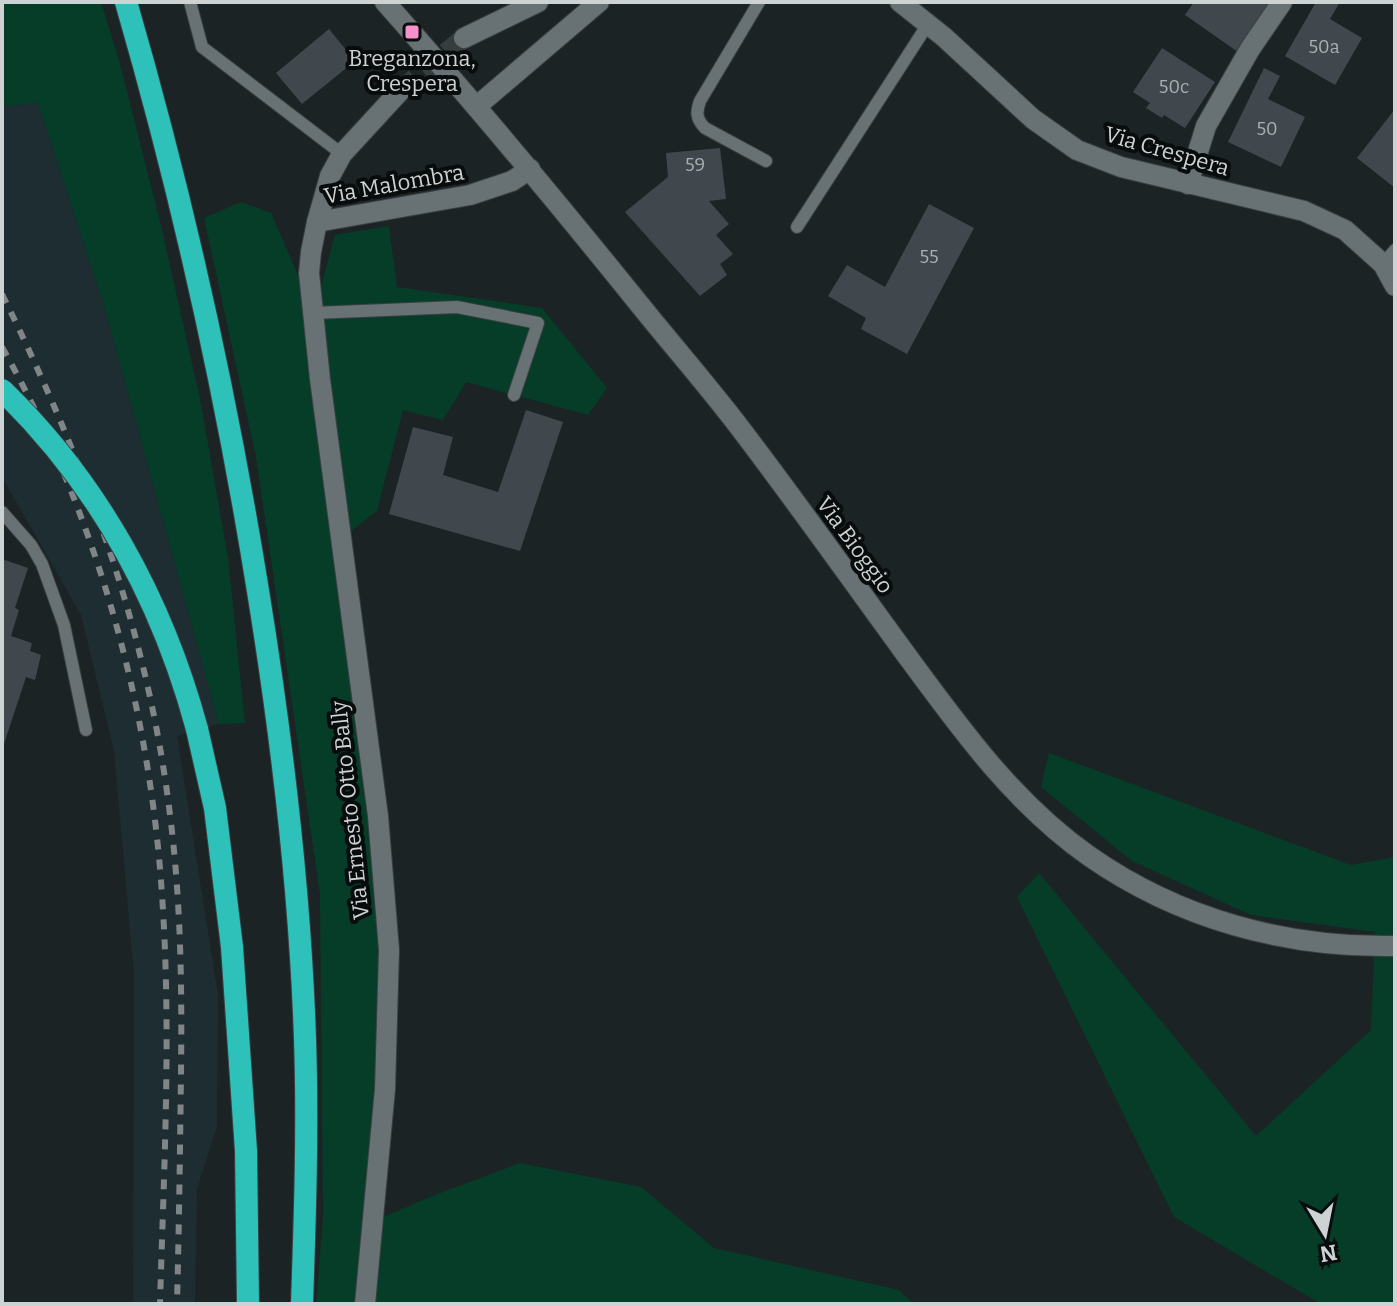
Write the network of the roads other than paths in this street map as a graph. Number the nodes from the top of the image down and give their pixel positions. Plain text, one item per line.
1 (126, 2) edge
2 (190, 2) edge
3 (385, 2) edge
4 (538, 2) edge
5 (599, 2) edge
6 (759, 2) edge
7 (900, 2) edge
8 (1282, 2) edge
9 (928, 24) junction
10 (464, 38) tunnel mouth
11 (400, 91) tunnel mouth
12 (477, 106) junction
13 (342, 154) junction
14 (766, 161) dead end
15 (530, 169) junction
16 (1188, 184) junction
17 (317, 222) junction
18 (797, 227) dead end
19 (1389, 257) edge
20 (1395, 286) edge
21 (314, 313) junction
22 (2, 390) edge
23 (514, 395) dead end
24 (2, 512) edge
25 (86, 730) dead end
26 (1395, 946) edge
27 (248, 1304) edge
28 (302, 1304) edge
29 (365, 1304) edge

1 - 28 highway
2 - 13 lane
3 - 12 street, Via Bioggio
4 - 10 street
5 - 12 street
6 - 14 lane
7 - 9 street, Via Crespera
8 - 16 street
9 - 16 street, Via Crespera
9 - 18 lane
11 - 13 street
12 - 15 street, Via Bioggio
13 - 17 street
15 - 17 street, Via Malombra
15 - 26 street, Via Bioggio
16 - 19 street, Via Crespera
17 - 21 street, Via Malombra
19 - 20 street, Via Crespera
21 - 23 lane
21 - 29 street, Via Ernesto Otto Bally
22 - 27 highway, bridge
24 - 25 lane

